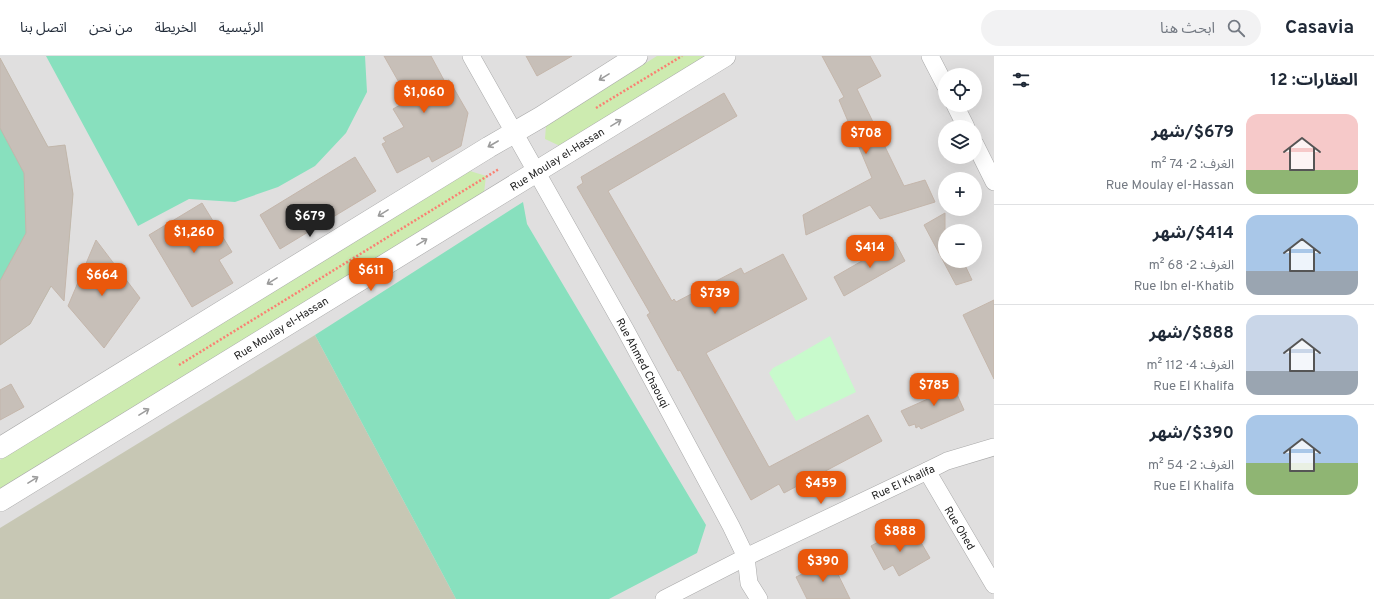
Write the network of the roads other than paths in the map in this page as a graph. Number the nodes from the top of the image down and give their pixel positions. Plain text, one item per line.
1 (471, 56) edge
2 (637, 56) edge
3 (725, 56) edge
4 (930, 56) edge
5 (938, 71) edge
6 (513, 133) junction
7 (982, 158) edge
8 (536, 172) junction
9 (994, 182) edge
10 (994, 446) edge
11 (0, 448) edge
12 (927, 471) junction
13 (0, 501) edge
14 (746, 557) junction
15 (994, 585) edge
16 (664, 599) edge
17 (759, 599) edge

1 - 6 street, Rue Ahmed Chaouqi
2 -> 6 street
8 -> 3 street, Rue Moulay el-Hassan
4 - 5 street
6 - 8 street, Rue Ahmed Chaouqi
6 -> 11 street
7 - 9 street
13 -> 8 street, Rue Moulay el-Hassan
8 - 14 street, Rue Ahmed Chaouqi
10 - 12 street, Rue El Khalifa
12 - 14 street, Rue El Khalifa
12 - 15 street, Rue Ohed
14 - 16 street, Rue El Khalifa
14 - 17 street, Rue Ahmed Chaouqi

